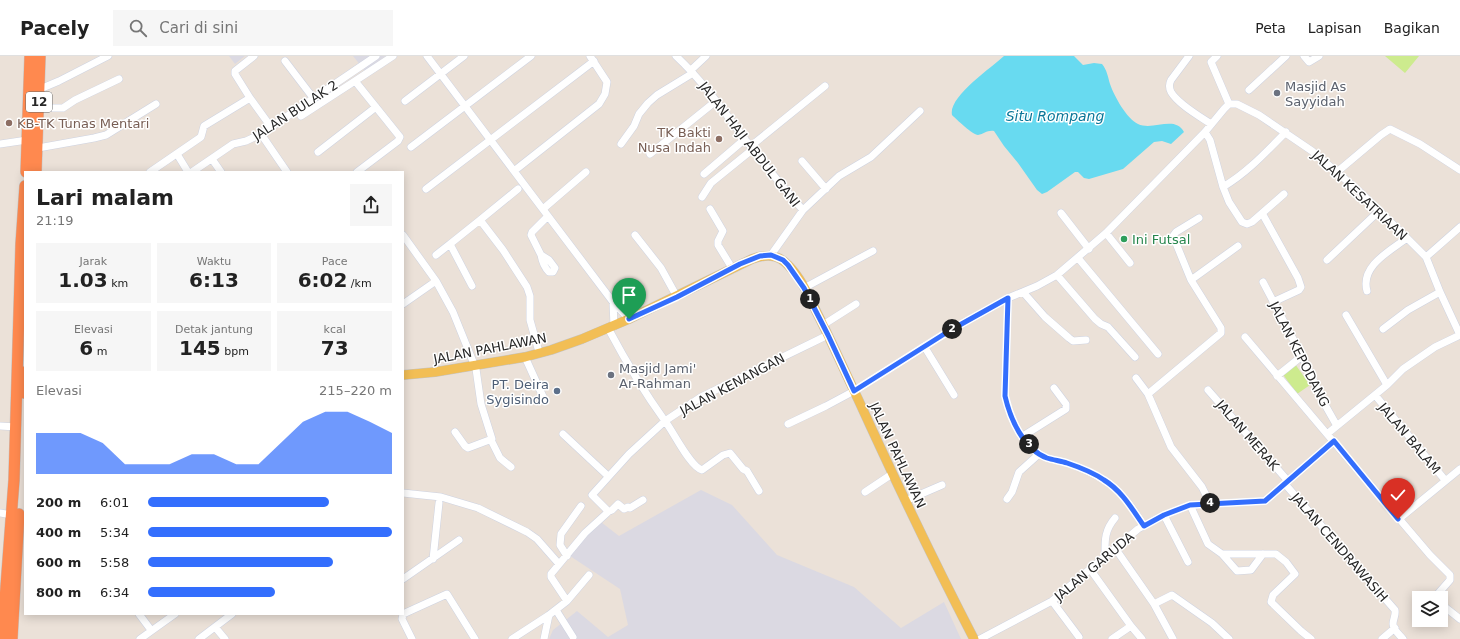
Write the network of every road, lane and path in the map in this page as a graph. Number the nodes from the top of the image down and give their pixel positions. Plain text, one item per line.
1 (30, 56) edge
2 (40, 56) edge
3 (108, 56) edge
4 (254, 56) edge
5 (376, 56) edge
6 (393, 56) edge
7 (427, 56) edge
8 (464, 56) edge
9 (531, 56) edge
10 (676, 56) edge
11 (706, 56) edge
12 (1189, 56) edge
13 (1217, 56) edge
14 (1286, 56) edge
15 (1304, 56) edge
16 (1320, 56) edge
17 (592, 58) edge
18 (1210, 59) edge
19 (285, 61) dead end
20 (692, 72) junction
21 (440, 73) junction
22 (119, 79) dead end
23 (355, 81) junction
24 (825, 86) dead end
25 (40, 89) junction
26 (1248, 90) dead end
27 (250, 98) junction
28 (314, 99) junction
29 (405, 101) dead end
30 (716, 101) junction
31 (156, 104) dead end
32 (1229, 104) junction
33 (465, 106) junction
34 (376, 107) junction
35 (39, 108) junction
36 (920, 111) dead end
37 (301, 116) dead end
38 (1211, 124) junction
39 (271, 126) junction
40 (1205, 132) junction
41 (1286, 132) junction
42 (261, 134) junction
43 (745, 139) junction
44 (27, 140) junction
45 (490, 140) junction
46 (0, 144) edge
47 (621, 144) dead end
48 (411, 147) dead end
49 (38, 148) junction
50 (752, 148) junction
51 (318, 152) dead end
52 (177, 154) junction
53 (650, 154) dead end
54 (212, 159) junction
55 (802, 162) dead end
56 (1460, 170) edge
57 (32, 171) edge
58 (152, 171) edge
59 (187, 171) edge
60 (194, 171) edge
61 (220, 171) edge
62 (286, 171) edge
63 (358, 171) edge
64 (514, 171) junction
65 (586, 172) dead end
66 (1337, 172) junction
67 (704, 174) dead end
68 (1223, 187) junction
69 (426, 189) dead end
70 (518, 189) dead end
71 (826, 189) junction
72 (1284, 194) dead end
73 (702, 197) dead end
74 (24, 198) edge
75 (543, 209) junction
76 (710, 209) dead end
77 (803, 210) junction
78 (1379, 211) junction
79 (1061, 213) dead end
80 (1262, 213) junction
81 (548, 216) junction
82 (1199, 218) dead end
83 (480, 220) junction
84 (1460, 227) edge
85 (1106, 233) junction
86 (635, 235) dead end
87 (404, 236) edge
88 (1407, 238) junction
89 (450, 244) junction
90 (1238, 246) dead end
91 (1089, 249) junction
92 (873, 251) dead end
93 (436, 255) dead end
94 (541, 255) dead end
95 (771, 255) junction
96 (1426, 257) junction
97 (1078, 258) junction
98 (1327, 260) dead end
99 (1130, 263) dead end
100 (732, 268) junction
101 (1057, 275) junction
102 (1191, 280) junction
103 (436, 282) junction
104 (1263, 282) dead end
105 (472, 286) dead end
106 (804, 288) junction
107 (1367, 291) dead end
108 (1023, 292) junction
109 (1440, 292) junction
110 (677, 297) junction
111 (1008, 298) junction
112 (613, 302) junction
113 (1273, 302) junction
114 (404, 303) edge
115 (856, 304) dead end
116 (1346, 315) dead end
117 (629, 319) junction
118 (823, 325) junction
119 (611, 327) junction
120 (1383, 329) dead end
121 (828, 335) junction
122 (1460, 335) edge
123 (1245, 337) dead end
124 (1086, 340) dead end
125 (924, 346) junction
126 (539, 352) junction
127 (1158, 354) dead end
128 (1302, 356) junction
129 (525, 357) junction
130 (1135, 357) dead end
131 (475, 364) junction
132 (404, 375) edge
133 (1277, 376) junction
134 (1136, 378) dead end
135 (1387, 386) junction
136 (1054, 388) dead end
137 (1208, 390) dead end
138 (854, 391) junction
139 (1148, 394) junction
140 (954, 395) dead end
141 (1375, 395) junction
142 (545, 401) dead end
143 (24, 413) edge
144 (665, 420) junction
145 (788, 424) dead end
146 (0, 426) edge
147 (1337, 426) junction
148 (16, 427) junction
149 (455, 432) dead end
150 (563, 434) dead end
151 (1327, 434) junction
152 (1023, 436) junction
153 (491, 440) junction
154 (1334, 441) junction
155 (1039, 454) junction
156 (511, 467) dead end
157 (1460, 469) edge
158 (892, 474) junction
159 (608, 476) junction
160 (1445, 480) junction
161 (1286, 482) junction
162 (942, 485) dead end
163 (760, 490) dead end
164 (865, 492) dead end
165 (404, 493) edge
166 (1007, 499) dead end
167 (643, 500) dead end
168 (905, 501) junction
169 (439, 503) dead end
170 (1210, 503) junction
171 (1190, 505) junction
172 (581, 506) dead end
173 (607, 512) junction
174 (0, 513) edge
175 (12, 515) junction
176 (1164, 515) junction
177 (1115, 518) dead end
178 (1398, 519) junction
179 (1144, 526) junction
180 (459, 540) dead end
181 (1115, 548) junction
182 (1222, 554) junction
183 (1263, 554) junction
184 (567, 556) junction
185 (1105, 557) junction
186 (433, 559) junction
187 (1188, 562) dead end
188 (559, 564) junction
189 (1090, 569) junction
190 (404, 571) edge
191 (414, 572) junction
192 (589, 576) dead end
193 (404, 578) edge
194 (1440, 591) edge
195 (567, 601) junction
196 (1052, 601) junction
197 (1154, 604) junction
198 (556, 610) junction
199 (1448, 610) edge
200 (404, 614) edge
201 (140, 615) edge
202 (174, 615) edge
203 (231, 615) edge
204 (403, 615) edge
205 (549, 615) junction
206 (1460, 619) edge
207 (1130, 626) junction
208 (215, 627) junction
209 (1395, 628) junction
210 (151, 630) junction
211 (573, 637) dead end
212 (1079, 637) dead end
213 (2, 639) edge
214 (12, 639) edge
215 (140, 639) edge
216 (199, 639) edge
217 (224, 639) edge
218 (412, 639) edge
219 (475, 639) edge
220 (512, 639) edge
221 (544, 639) edge
222 (974, 639) edge
223 (980, 639) edge
224 (1112, 639) edge
225 (1142, 639) edge
226 (1173, 639) edge
227 (1229, 639) edge
228 (1311, 639) edge
229 (1382, 639) edge
230 (1403, 639) edge

1 - 44 highway, 12
2 - 25 highway, 12
3 - 25 street
4 - 27 street
5 - 28 street, JALAN BULAK 2
6 - 23 street
7 - 21 street
8 - 21 street
9 - 33 street
10 - 20 street, JALAN HAJI ABDUL GANI
11 - 20 street
12 - 38 street
13 - 18 street
14 - 26 street
15 - 16 street
17 - 45 street
17 - 64 street
18 - 32 street
19 - 28 street
20 - 30 street, JALAN HAJI ABDUL GANI
20 - 47 street
21 - 29 street
21 - 33 street
22 - 35 street
23 - 34 street
23 - 37 street
24 - 50 street
25 - 35 highway, 12
27 - 39 street
27 - 52 street
28 - 39 street, JALAN BULAK 2
30 - 43 street, JALAN HAJI ABDUL GANI
30 - 53 street
31 - 49 street
32 - 38 street
32 - 41 street, JALAN KESATRIAAN
33 - 45 street
33 - 48 street
34 - 51 street
34 - 63 street
35 - 49 highway, 12
36 - 71 street
38 - 40 street
39 - 42 street, JALAN BULAK 2
40 - 68 street
40 - 85 street
41 - 66 street, JALAN KESATRIAAN
41 - 68 street
42 - 54 street, JALAN BULAK 2
42 - 62 street
43 - 50 street, JALAN HAJI ABDUL GANI
43 - 67 street
44 - 46 street
44 - 57 highway, 12
45 - 64 street
45 - 69 street
49 - 57 highway, 12
50 - 73 street
50 - 77 street, JALAN HAJI ABDUL GANI
52 - 58 street
52 - 59 street
54 - 60 street, JALAN BULAK 2
54 - 61 street
55 - 71 street
56 - 66 street
64 - 75 street
65 - 75 street
66 - 78 street, JALAN KESATRIAAN
68 - 80 street
70 - 83 street
71 - 77 street
72 - 80 street
74 - 148 highway
75 - 81 street
76 - 100 street
77 - 95 street, JALAN HAJI ABDUL GANI
78 - 88 street, JALAN KESATRIAAN
78 - 98 street
79 - 91 street
80 - 113 street
81 - 94 street
81 - 112 street
82 - 102 street
83 - 89 street
83 - 126 street
84 - 96 street
85 - 91 street
85 - 99 street
86 - 110 street
87 - 103 street
88 - 96 street, JALAN KESATRIAAN
88 - 107 street
89 - 93 street
89 - 105 street
90 - 102 street
91 - 97 street
92 - 106 street
95 - 100 main road, JALAN PAHLAWAN
95 - 106 main road, JALAN PAHLAWAN
96 - 109 street
97 - 101 street
97 - 127 street
100 - 110 main road, JALAN PAHLAWAN
101 - 108 street
101 - 130 street
102 - 139 street
103 - 114 street
103 - 131 street
104 - 113 street, JALAN KEPODANG
106 - 118 main road, JALAN PAHLAWAN
108 - 111 street
108 - 124 street
109 - 120 street
109 - 122 street
110 - 117 main road, JALAN PAHLAWAN
111 - 125 street
111 - 152 street
112 - 117 street
112 - 119 street
113 - 128 street, JALAN KEPODANG
115 - 118 street
116 - 135 street
117 - 119 main road, JALAN PAHLAWAN
118 - 121 main road, JALAN PAHLAWAN
119 - 126 main road, JALAN PAHLAWAN
119 - 144 street
121 - 138 main road, JALAN PAHLAWAN
121 - 144 street, JALAN KENANGAN
122 - 135 street
123 - 133 street
125 - 138 street
125 - 140 street
126 - 129 main road, JALAN PAHLAWAN
128 - 133 street
128 - 147 street, JALAN KEPODANG
129 - 131 main road, JALAN PAHLAWAN
129 - 142 street
131 - 132 main road, JALAN PAHLAWAN
131 - 153 street
133 - 151 street
134 - 139 street
135 - 141 street
136 - 152 street
137 - 161 street, JALAN MERAK
138 - 145 street
138 - 158 main road, JALAN PAHLAWAN
139 - 170 street
141 - 147 street
141 - 160 street, JALAN BALAM
143 - 214 highway
144 - 159 street, JALAN KENANGAN
144 - 163 street
146 - 148 street
147 - 151 street
148 - 175 highway
149 - 153 street
150 - 159 street
151 - 154 street
152 - 155 street
153 - 156 street
154 - 161 street, JALAN GARUDA
154 - 178 street
155 - 166 street
155 - 179 street
157 - 160 street
158 - 164 street
158 - 168 main road, JALAN PAHLAWAN
159 - 173 street, JALAN KENANGAN
160 - 178 street
161 - 170 street, JALAN GARUDA
161 - 209 street, JALAN CENDRAWASIH
162 - 168 street
165 - 188 street
167 - 173 street
168 - 222 main road, JALAN PAHLAWAN
169 - 186 street
170 - 171 street, JALAN GARUDA
171 - 176 street, JALAN GARUDA
171 - 182 street
172 - 184 street
173 - 184 street
174 - 175 street
175 - 213 highway
176 - 179 street, JALAN GARUDA
176 - 187 street
177 - 185 street
178 - 194 street
179 - 181 street, JALAN GARUDA
180 - 186 street
181 - 185 street, JALAN GARUDA
181 - 197 street
182 - 183 street
182 - 183 street
183 - 228 street
184 - 188 street
185 - 189 street, JALAN GARUDA
186 - 191 street
188 - 195 street
189 - 196 street, JALAN GARUDA
189 - 207 street
190 - 191 street
191 - 193 street
192 - 195 street
195 - 198 street
196 - 212 street
196 - 223 street, JALAN GARUDA
197 - 226 street
197 - 227 street
198 - 205 street
198 - 211 street
199 - 206 street
200 - 219 street
201 - 210 street
202 - 210 street
203 - 208 street
204 - 218 street
205 - 220 street
205 - 221 street
207 - 224 street
207 - 225 street
208 - 216 street
208 - 217 street
209 - 229 street
209 - 230 street
210 - 215 street

